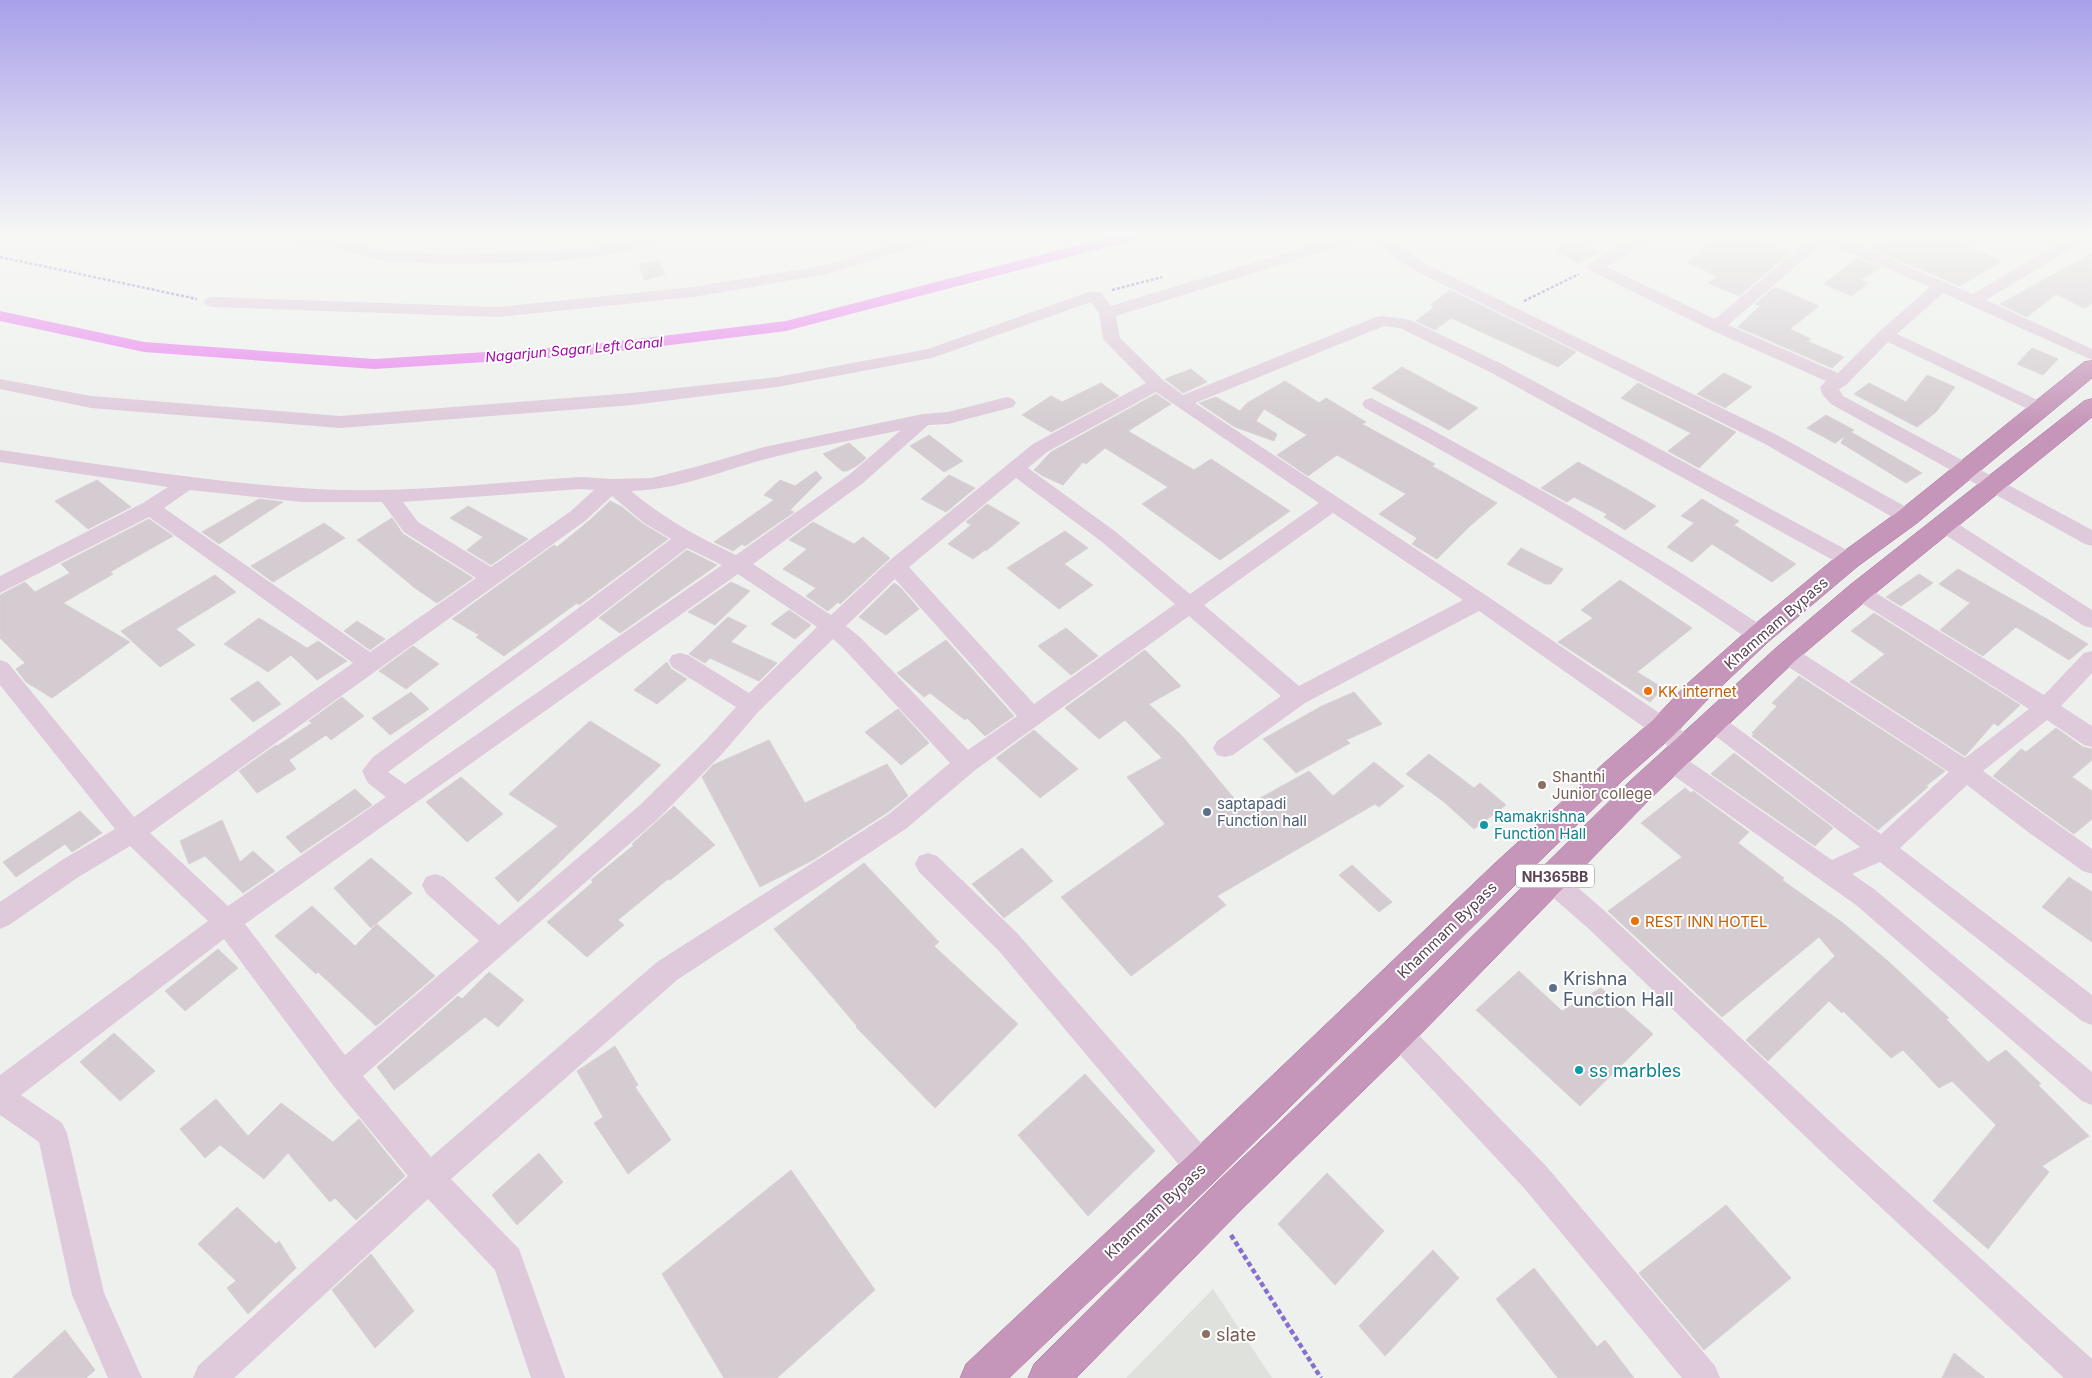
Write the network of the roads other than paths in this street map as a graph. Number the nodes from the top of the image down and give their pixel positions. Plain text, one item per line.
1 (631, 298) edge
2 (1086, 298) edge
3 (1097, 298) edge
4 (1152, 298) edge
5 (1485, 298) edge
6 (1660, 298) edge
7 (1748, 298) edge
8 (1926, 298) edge
9 (1970, 298) edge
10 (1977, 298) edge
11 (1974, 300) junction
12 (212, 302) road end
13 (1107, 312) junction
14 (1717, 326) junction
15 (1886, 335) junction
16 (2092, 355) edge
17 (2092, 367) edge
18 (1840, 381) junction
19 (0, 384) edge
20 (1157, 384) junction
21 (1181, 402) junction
22 (1007, 403) dead end
23 (1371, 404) dead end
24 (2092, 406) edge
25 (2040, 408) junction
26 (923, 420) junction
27 (0, 456) edge
28 (1016, 469) junction
29 (1964, 470) junction
30 (186, 483) junction
31 (1993, 484) junction
32 (612, 485) junction
33 (388, 496) junction
34 (1333, 503) junction
35 (150, 508) junction
36 (1908, 517) junction
37 (1945, 525) junction
38 (685, 539) junction
39 (2092, 540) edge
40 (1849, 560) junction
41 (738, 564) junction
42 (896, 566) junction
43 (490, 578) junction
44 (0, 586) edge
45 (1859, 592) junction
46 (1480, 601) junction
47 (1190, 605) junction
48 (2092, 620) edge
49 (832, 626) junction
50 (1759, 635) junction
51 (1786, 654) junction
52 (2092, 659) edge
53 (680, 661) dead end
54 (369, 663) junction
55 (0, 669) edge
56 (1297, 698) junction
57 (752, 705) junction
58 (2046, 708) junction
59 (1032, 717) junction
60 (1713, 722) junction
61 (1662, 728) junction
62 (2092, 738) edge
63 (1225, 748) dead end
64 (1679, 754) junction
65 (966, 764) junction
66 (1966, 771) junction
67 (404, 798) junction
68 (132, 832) junction
69 (1882, 849) junction
70 (2092, 863) edge
71 (928, 864) dead end
72 (1830, 872) junction
73 (1551, 880) junction
74 (435, 885) dead end
75 (0, 917) edge
76 (227, 922) junction
77 (499, 942) junction
78 (2092, 1012) edge
79 (1398, 1033) junction
80 (343, 1075) junction
81 (2092, 1091) edge
82 (0, 1093) edge
83 (0, 1098) edge
84 (1202, 1168) junction
85 (429, 1178) junction
86 (125, 1378) edge
87 (210, 1378) edge
88 (548, 1378) edge
89 (980, 1378) edge
90 (1048, 1378) edge
91 (1703, 1378) edge
92 (2088, 1378) edge

1 - 12 street
2 - 19 street
3 - 13 street
4 - 13 street
5 - 36 street
6 - 14 street
7 - 14 street
8 - 15 street
9 - 11 street
10 - 11 street
11 - 16 street
13 - 20 street
14 - 18 street
15 - 18 street
15 - 25 street
17 - 25 highway, Khammam Bypass / NH365BB
18 - 29 street
20 - 21 street
20 - 28 street
21 - 34 street
21 - 40 street
22 - 26 street
23 - 50 street
24 - 31 highway, Khammam Bypass / NH365BB
25 - 29 highway, Khammam Bypass / NH365BB
26 - 32 street
26 - 41 street
27 - 30 street
28 - 42 street
28 - 47 street
29 - 31 street
29 - 36 highway, Khammam Bypass / NH365BB
30 - 33 street
30 - 35 street
31 - 37 highway, Khammam Bypass / NH365BB
31 - 39 street
32 - 33 street
32 - 38 street
32 - 43 street
33 - 43 street
34 - 46 street
34 - 47 street
35 - 44 street
35 - 54 street
36 - 40 highway, Khammam Bypass / NH365BB
37 - 45 highway, Khammam Bypass / NH365BB
37 - 48 street
38 - 41 street
38 - 67 street
40 - 50 highway, Khammam Bypass / NH365BB
41 - 49 street
41 - 67 street
42 - 49 street
42 - 59 street
43 - 54 street
45 - 51 highway, Khammam Bypass / NH365BB
45 - 58 street
46 - 56 street
46 - 61 street
47 - 56 street
47 - 59 street
49 - 57 street
49 - 65 street
50 - 61 highway, Khammam Bypass / NH365BB
51 - 60 highway, Khammam Bypass / NH365BB
51 - 66 street
52 - 58 street
53 - 57 street
54 - 68 street
55 - 68 street
56 - 63 street
57 - 77 street
58 - 62 street
58 - 66 street
59 - 65 street
60 - 64 highway, Khammam Bypass / NH365BB
60 - 69 street
61 - 64 street
61 - 84 highway, Khammam Bypass / NH365BB
64 - 72 street
64 - 73 highway, Khammam Bypass / NH365BB
65 - 85 street
66 - 69 street
66 - 70 street
67 - 76 street
68 - 75 street
68 - 76 street
69 - 72 street
69 - 78 street
71 - 84 street
72 - 81 street
73 - 79 highway, Khammam Bypass / NH365BB
73 - 92 street
74 - 77 street
76 - 80 street
76 - 82 street
77 - 80 street
79 - 90 highway, Khammam Bypass / NH365BB
79 - 91 street
80 - 85 street
83 - 86 street
84 - 89 highway, Khammam Bypass / NH365BB
85 - 87 street
85 - 88 street

